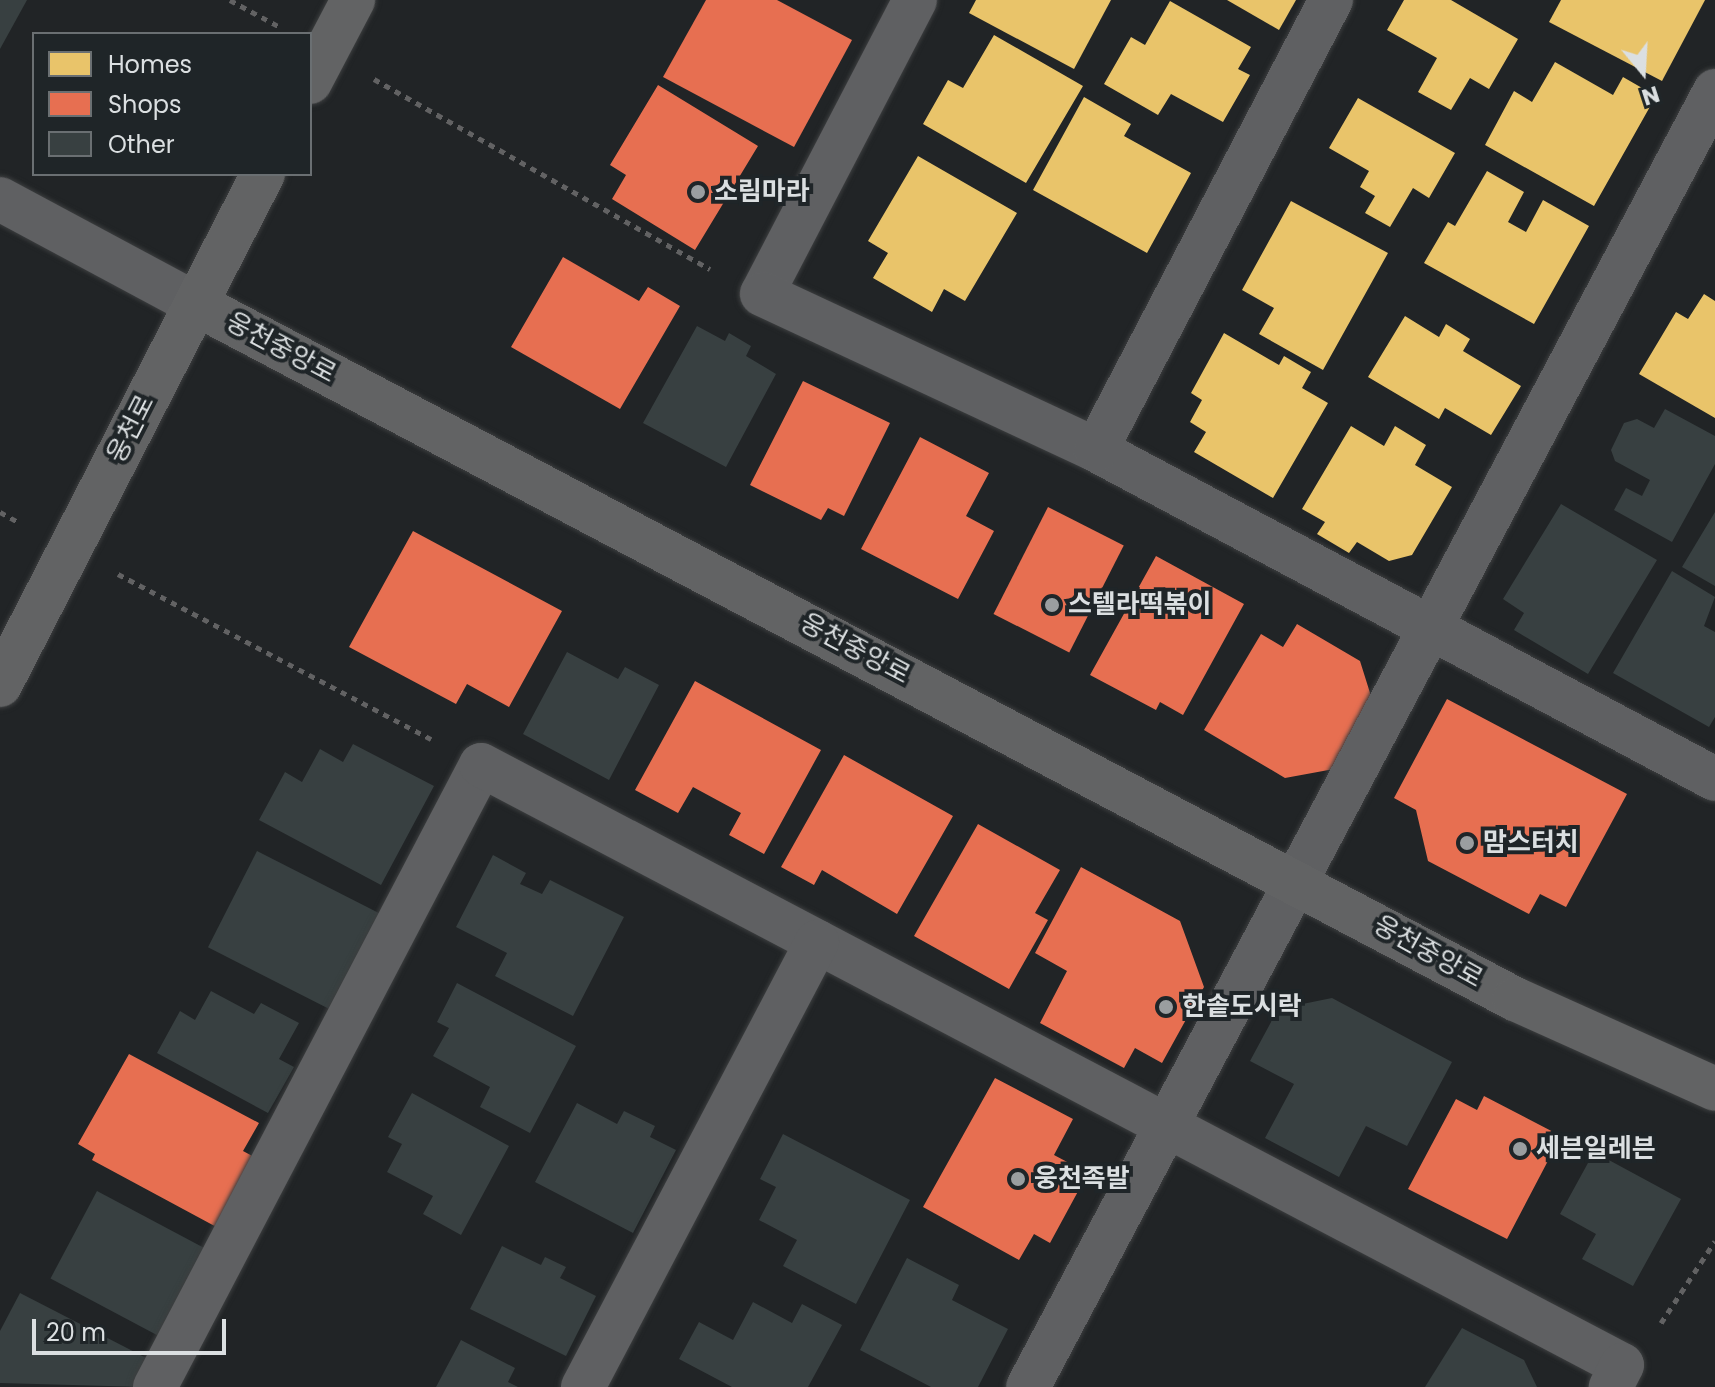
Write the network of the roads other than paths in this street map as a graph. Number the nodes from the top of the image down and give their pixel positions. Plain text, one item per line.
1 (353, 0) edge
2 (915, 0) edge
3 (1331, 0) edge
4 (312, 52) edge
5 (1715, 91) edge
6 (262, 176) edge
7 (0, 199) edge
8 (196, 304) junction
9 (1096, 450) junction
10 (1432, 629) junction
11 (0, 685) edge
12 (1715, 779) edge
13 (1299, 881) junction
14 (817, 942) junction
15 (1715, 1089) edge
16 (1168, 1126) junction
17 (1616, 1376) edge
18 (155, 1387) edge
19 (583, 1387) edge
20 (1028, 1387) edge

1 - 4 street
2 - 9 street
3 - 9 street
5 - 10 street
6 - 8 street, 웅천로
7 - 8 street, 웅천중앙로
8 - 11 street, 웅천로
8 - 13 street, 웅천중앙로
9 - 10 street
10 - 12 street
10 - 13 street
13 - 15 street, 웅천중앙로
13 - 16 street
14 - 16 street
14 - 18 street
14 - 19 street
16 - 17 street
16 - 20 street

